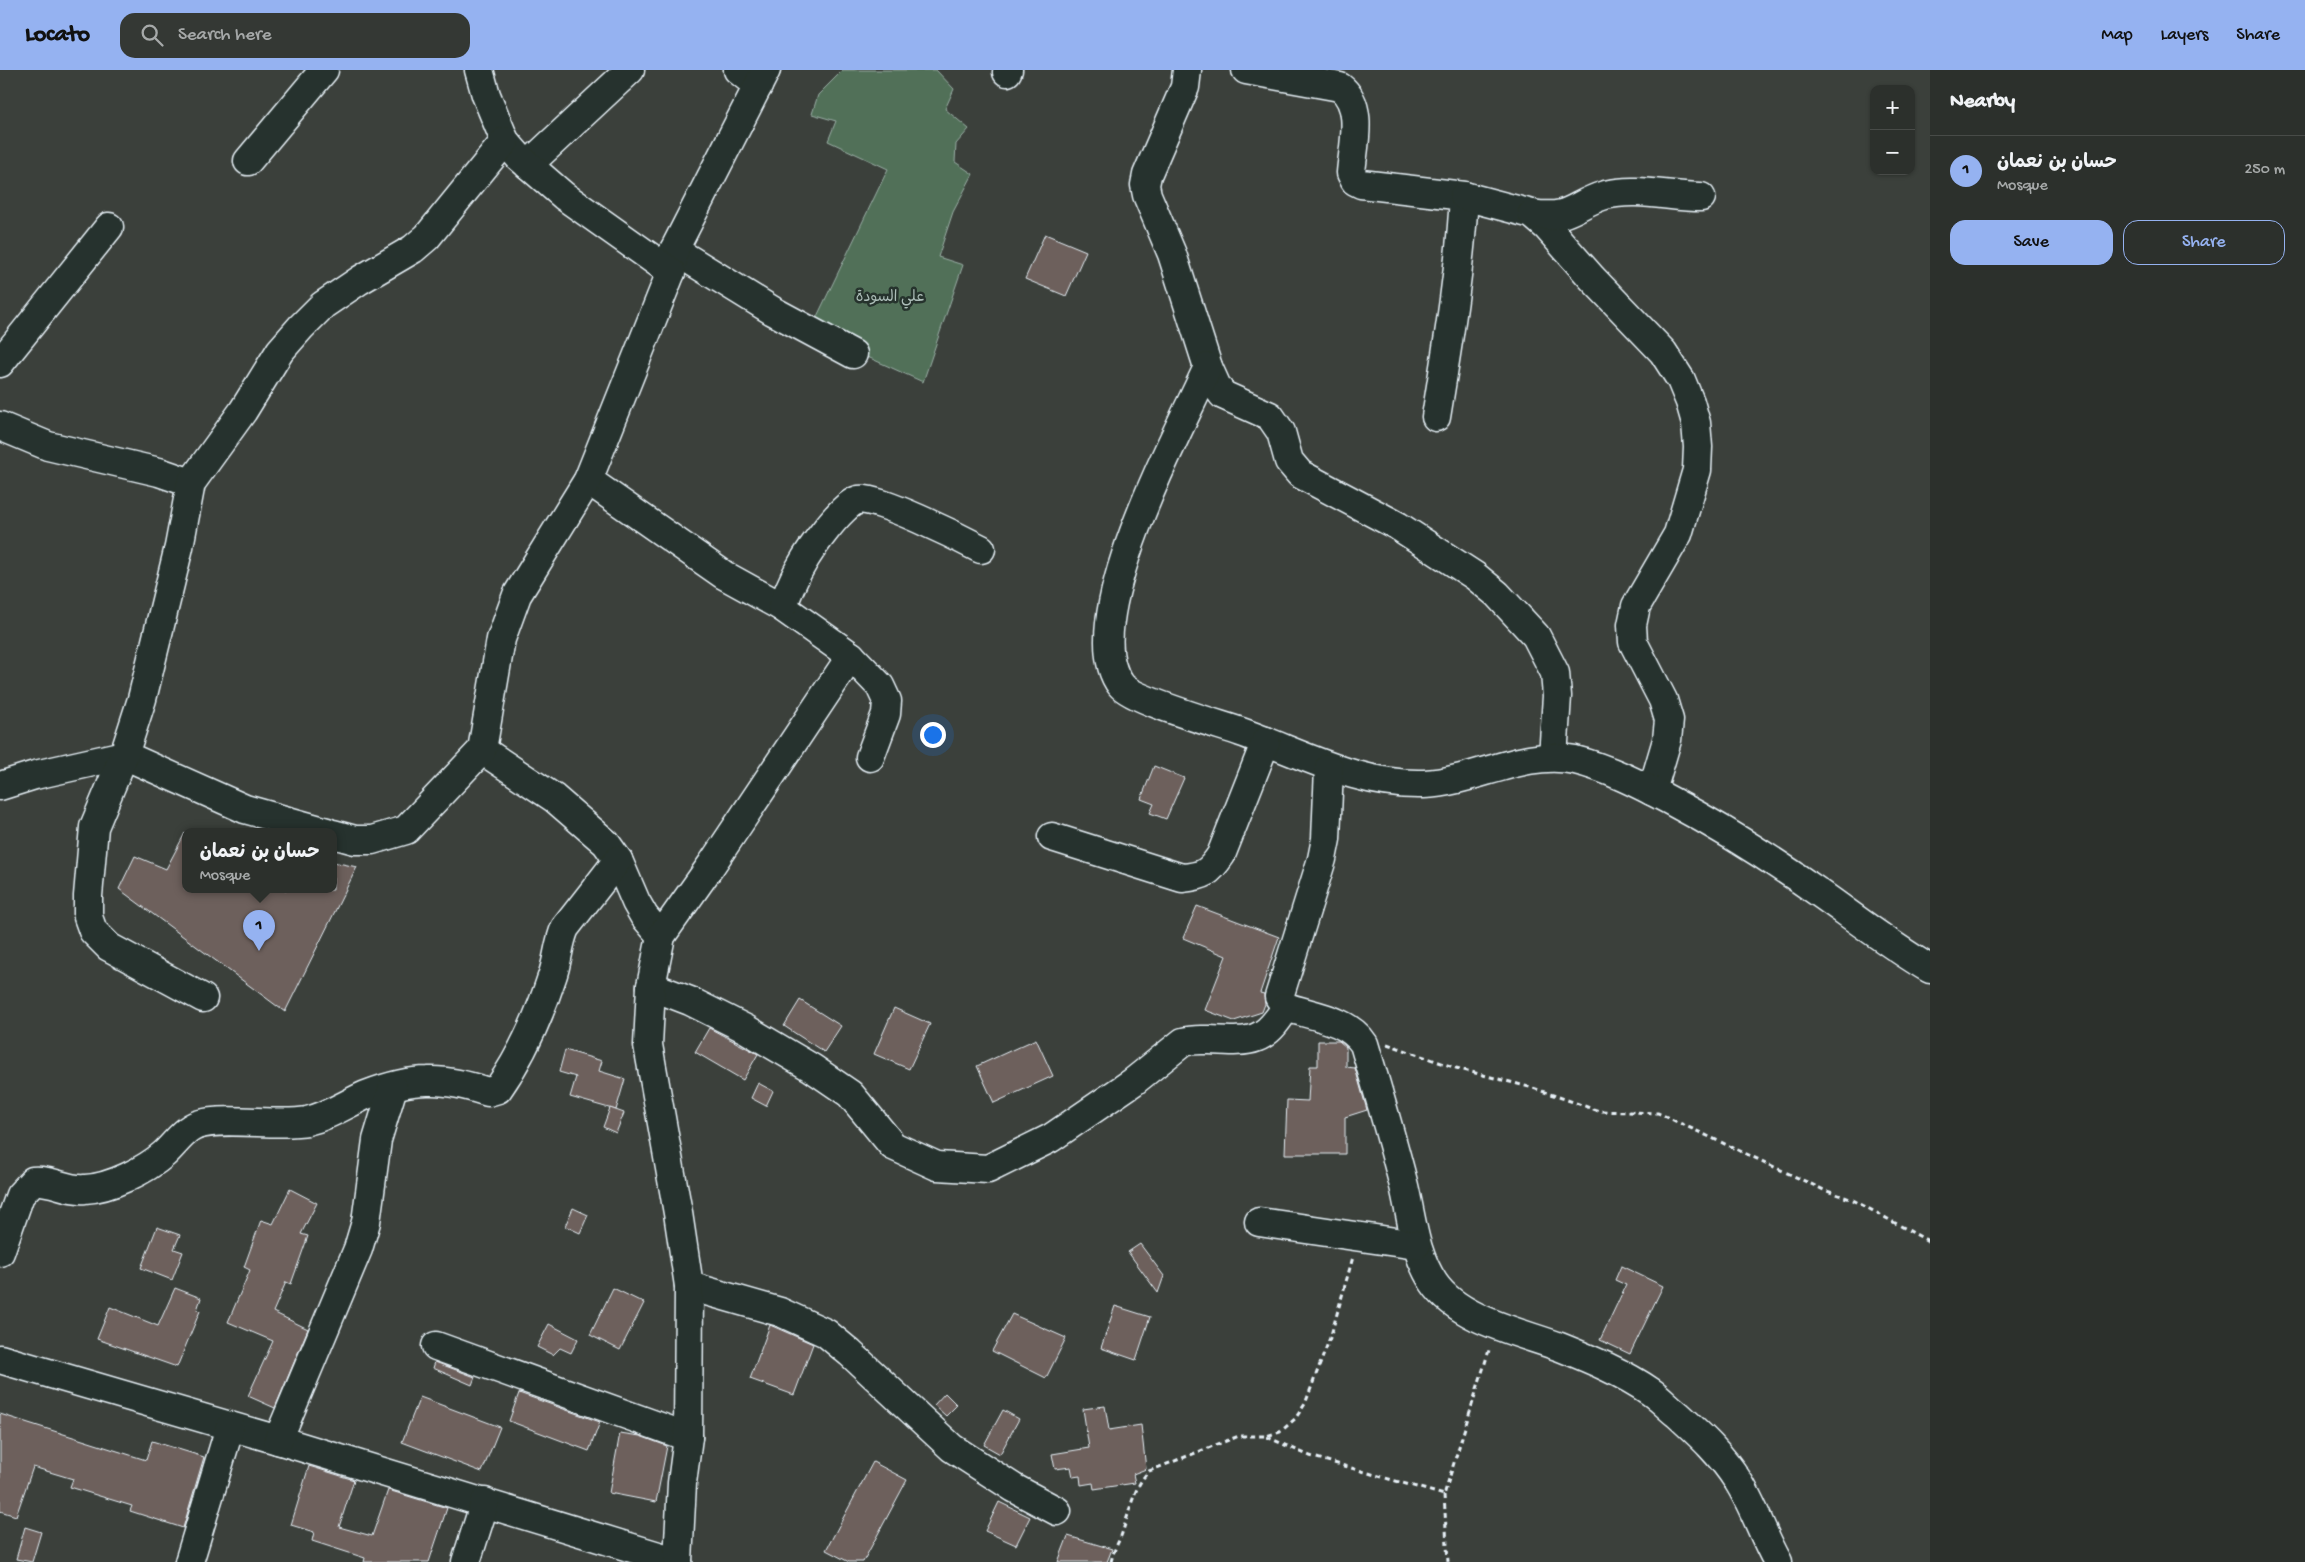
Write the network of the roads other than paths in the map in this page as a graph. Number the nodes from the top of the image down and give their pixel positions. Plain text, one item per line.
1 (324, 70) edge
2 (479, 70) edge
3 (630, 70) edge
4 (1187, 70) edge
5 (1246, 70) edge
6 (754, 75) edge
7 (505, 141) junction
8 (248, 161) dead end
9 (528, 165) junction
10 (1464, 196) junction
11 (1701, 197) dead end
12 (1532, 214) junction
13 (109, 227) dead end
14 (673, 261) junction
15 (853, 354) dead end
16 (0, 363) edge
17 (1208, 367) junction
18 (1436, 417) dead end
19 (0, 426) edge
20 (588, 480) junction
21 (191, 483) junction
22 (981, 549) dead end
23 (782, 607) junction
24 (852, 656) junction
25 (1266, 741) junction
26 (482, 750) junction
27 (124, 755) junction
28 (870, 757) dead end
29 (1553, 757) junction
30 (1329, 768) junction
31 (0, 786) edge
32 (1652, 791) junction
33 (313, 828) edge
34 (337, 835) edge
35 (1052, 838) dead end
36 (618, 860) junction
37 (661, 936) junction
38 (1930, 969) edge
39 (651, 986) junction
40 (203, 998) dead end
41 (1286, 1007) junction
42 (393, 1087) junction
43 (1259, 1222) dead end
44 (1416, 1245) junction
45 (0, 1252) edge
46 (689, 1286) junction
47 (436, 1346) dead end
48 (0, 1359) edge
49 (230, 1426) junction
50 (688, 1438) junction
51 (278, 1440) junction
52 (485, 1502) junction
53 (1057, 1511) dead end
54 (189, 1562) edge
55 (466, 1562) edge
56 (678, 1562) edge
57 (1778, 1562) edge

1 - 8 street
2 - 7 street
3 - 9 street
4 - 17 street
5 - 10 street
6 - 14 street
7 - 9 street
7 - 21 street
9 - 14 street
10 - 12 street
10 - 18 street
11 - 12 street
12 - 32 street
13 - 16 street
14 - 15 street
14 - 20 street
17 - 25 street
17 - 29 street
19 - 21 street
20 - 23 street
20 - 26 street
21 - 27 street
22 - 23 street
23 - 24 street
24 - 28 street
24 - 37 street
25 - 30 street
25 - 35 street
26 - 34 street
26 - 36 street
27 - 31 street
27 - 33 street
27 - 40 street
29 - 30 street
29 - 32 street
30 - 41 street
32 - 38 street
36 - 37 street
36 - 42 street
37 - 39 street
39 - 41 street
39 - 46 street
41 - 44 street
42 - 45 street
42 - 51 street
43 - 44 street
44 - 57 street
46 - 50 street
46 - 53 street
47 - 50 street
48 - 49 street
49 - 51 street
49 - 54 street
50 - 56 street
51 - 52 street
52 - 55 street
52 - 56 street

